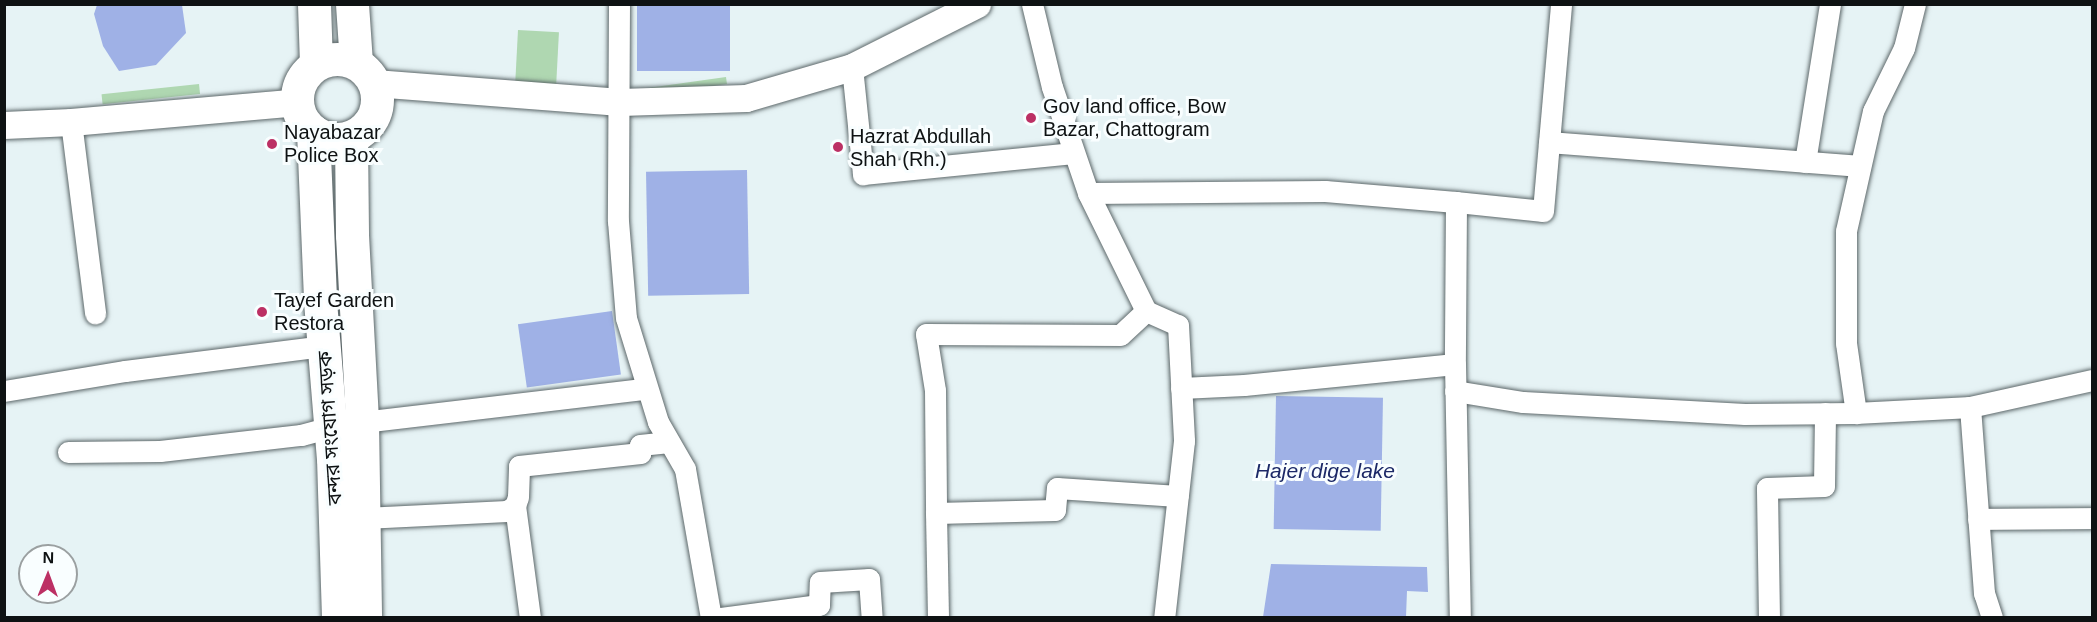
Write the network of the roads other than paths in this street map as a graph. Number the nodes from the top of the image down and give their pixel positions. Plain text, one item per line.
1 (314, 4) edge
2 (352, 4) edge
3 (619, 4) edge
4 (977, 4) edge
5 (1032, 4) edge
6 (1560, 4) edge
7 (1830, 4) edge
8 (1915, 4) edge
9 (316, 63) junction
10 (852, 67) junction
11 (365, 73) junction
12 (298, 102) junction
13 (620, 102) junction
14 (71, 122) junction
15 (4, 125) edge
16 (313, 131) junction
17 (351, 137) junction
18 (1549, 142) junction
19 (1073, 153) junction
20 (1805, 162) junction
21 (1860, 166) junction
22 (1088, 193) junction
23 (1456, 202) junction
24 (1146, 311) junction
25 (95, 313) dead end
26 (324, 346) junction
27 (1455, 364) junction
28 (2092, 381) edge
29 (1181, 388) junction
30 (645, 389) junction
31 (4, 391) edge
32 (1455, 391) junction
33 (1970, 407) junction
34 (1825, 413) junction
35 (1856, 413) junction
36 (362, 422) junction
37 (330, 427) junction
38 (669, 442) junction
39 (68, 452) dead end
40 (1178, 496) junction
41 (515, 506) junction
42 (936, 513) junction
43 (364, 518) junction
44 (2092, 518) edge
45 (1978, 519) junction
46 (338, 618) edge
47 (365, 618) edge
48 (530, 618) edge
49 (711, 618) edge
50 (721, 618) edge
51 (872, 618) edge
52 (938, 618) edge
53 (1164, 618) edge
54 (1460, 618) edge
55 (1769, 618) edge
56 (1992, 618) edge

1 - 9 highway
2 - 11 highway
3 - 13 street
4 - 10 street
5 - 19 street
6 - 18 street
7 - 20 street
8 - 21 street
9 - 11 highway
9 - 12 highway
10 - 13 street
10 - 19 street
11 - 13 street
11 - 17 highway
12 - 14 street
12 - 16 highway
13 - 30 street
14 - 15 street
14 - 25 street
16 - 17 highway
16 - 26 highway, বন্দর সংযোগ সড়ক
17 - 36 highway, বন্দর সংযোগ সড়ক
18 - 20 street
18 - 23 street
19 - 22 street
20 - 21 street
21 - 35 street
22 - 23 street
22 - 24 street
23 - 27 street
24 - 29 street
24 - 42 street
26 - 31 street
26 - 37 highway, বন্দর সংযোগ সড়ক
27 - 29 street
27 - 32 street
28 - 33 street
29 - 40 street
30 - 36 street
30 - 38 street
32 - 34 street
32 - 54 street
33 - 35 street
33 - 45 street
34 - 35 street
34 - 55 street
36 - 43 highway, বন্দর সংযোগ সড়ক
37 - 39 street
37 - 46 highway, বন্দর সংযোগ সড়ক
38 - 41 street
38 - 49 street
40 - 42 street
40 - 53 street
41 - 43 street
41 - 48 street
42 - 52 street
43 - 47 highway, বন্দর সংযোগ সড়ক
44 - 45 street
45 - 56 street
50 - 51 street

